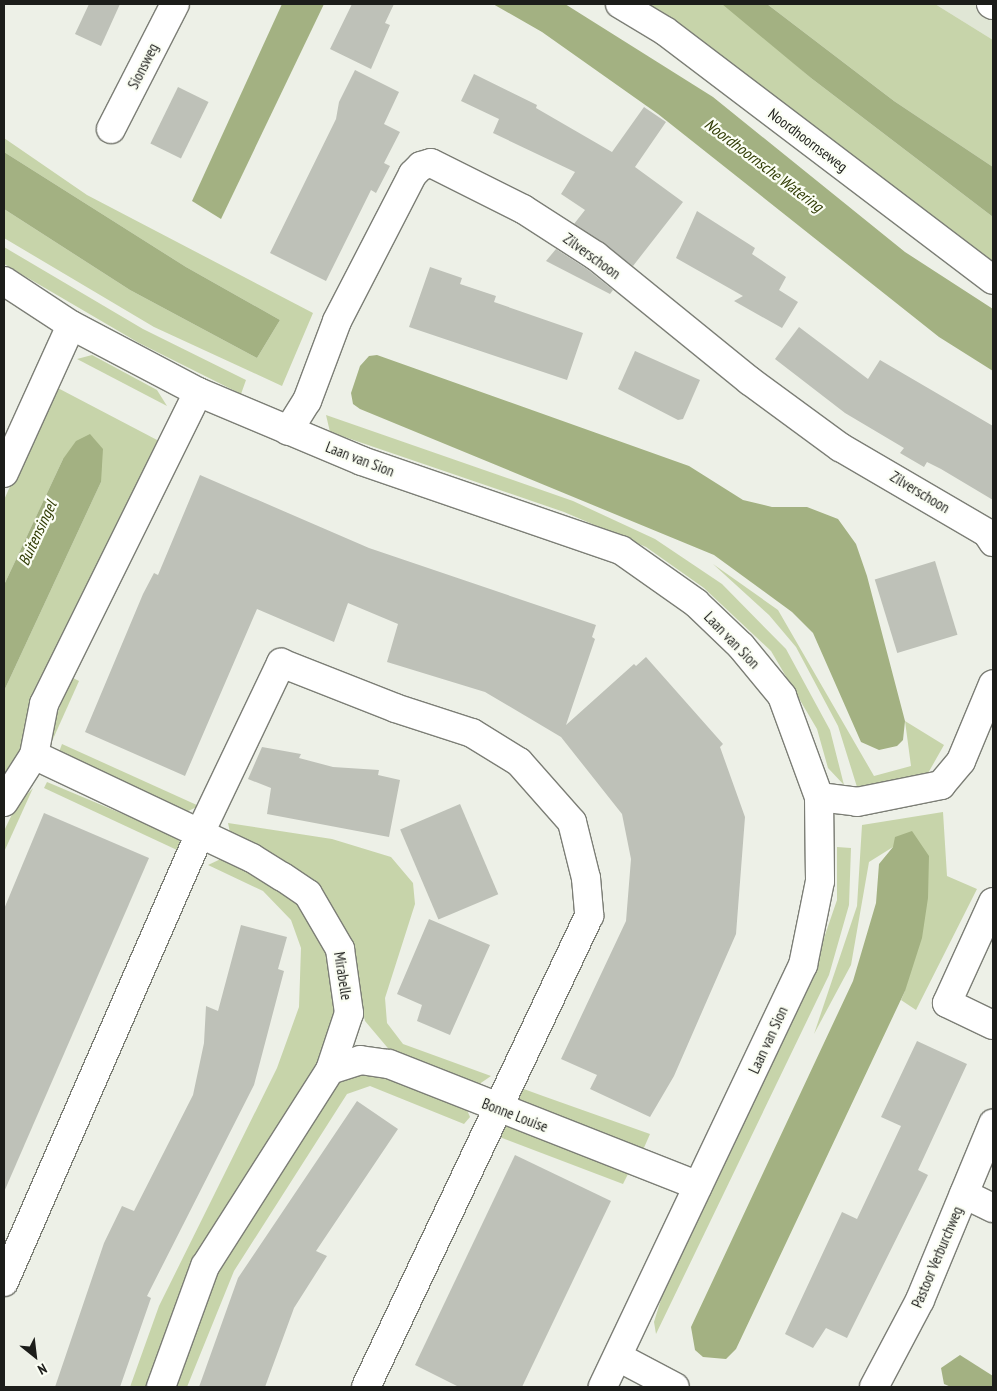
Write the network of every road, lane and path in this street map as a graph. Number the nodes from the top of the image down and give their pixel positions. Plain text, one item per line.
1 (175, 4) edge
2 (620, 4) edge
3 (111, 129) dead end
4 (4, 280) edge
5 (993, 280) edge
6 (71, 325) junction
7 (198, 392) junction
8 (288, 431) junction
9 (4, 473) edge
10 (993, 542) edge
11 (993, 684) edge
12 (34, 755) junction
13 (819, 797) junction
14 (4, 802) edge
15 (198, 835) junction
16 (993, 902) edge
17 (993, 1025) edge
18 (330, 1070) junction
19 (496, 1108) junction
20 (993, 1124) edge
21 (698, 1186) junction
22 (964, 1194) junction
23 (993, 1208) edge
24 (4, 1282) edge
25 (618, 1357) junction
26 (161, 1387) edge
27 (366, 1387) edge
28 (603, 1387) edge
29 (676, 1387) edge
30 (874, 1387) edge

1 - 3 street, Sionsweg
2 - 5 street, Noordhoornseweg
4 - 6 street, Laan van Sion
6 - 7 street, Laan van Sion
6 - 9 street
7 - 8 street, Laan van Sion
7 - 12 street
8 - 10 street, Zilverschoon
8 - 13 street, Laan van Sion
11 - 13 street
12 - 14 street
12 - 15 street, Mirabelle
13 - 21 street, Laan van Sion
15 - 18 street, Mirabelle
15 - 19 street
15 - 24 street
16 - 17 street
18 - 19 street, Bonne Louise
18 - 26 street, Mirabelle
19 - 21 street, Bonne Louise
19 - 27 street
20 - 22 street, Pastoor Verburchweg
21 - 25 street, Laan van Sion
22 - 23 street
22 - 30 street, Pastoor Verburchweg
25 - 28 street, Laan van Sion
25 - 29 street

